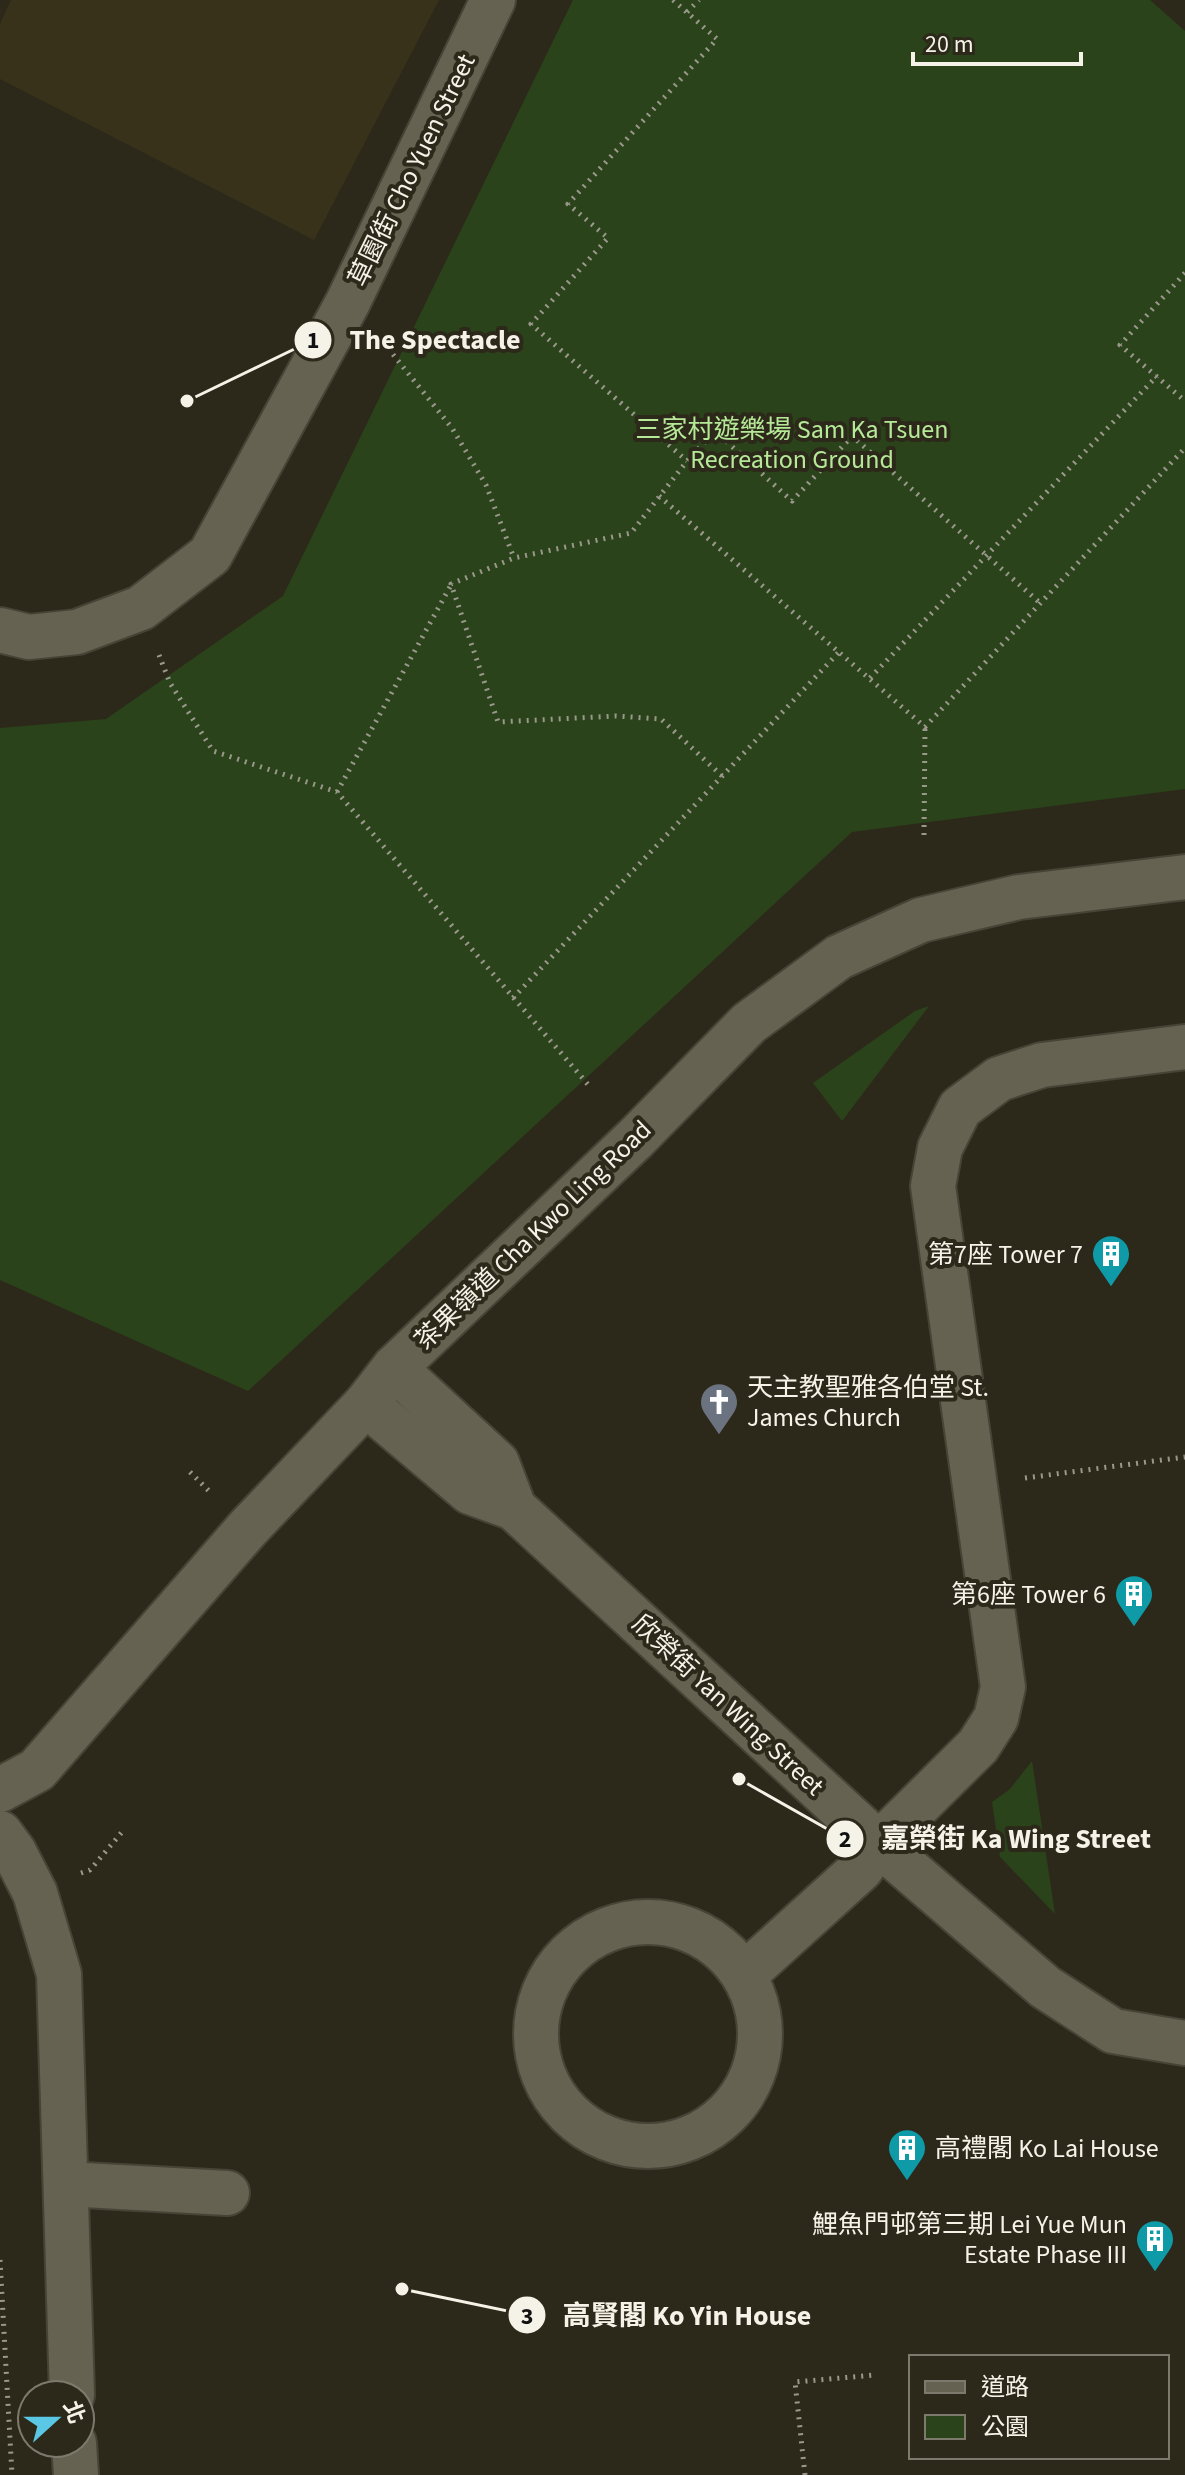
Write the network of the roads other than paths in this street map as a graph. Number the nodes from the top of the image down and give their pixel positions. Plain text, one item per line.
1 (493, 0) edge
2 (0, 630) edge
3 (1185, 877) edge
4 (1185, 1047) edge
5 (394, 1368) junction
6 (366, 1404) junction
7 (514, 1508) junction
8 (0, 1790) edge
9 (0, 1833) edge
10 (879, 1844) junction
11 (744, 1975) junction
12 (1185, 2043) edge
13 (66, 2184) junction
14 (227, 2193) dead end
15 (72, 2379) edge

1 - 2 street, 草園街 Cho Yuen Street
3 - 5 street, 茶果嶺道 Cha Kwo Ling Road
4 - 10 street
5 - 6 street, 茶果嶺道 Cha Kwo Ling Road
5 - 7 street, 欣榮街 Yan Wing Street
6 - 7 street, 欣榮街 Yan Wing Street
6 - 8 street, 茶果嶺道 Cha Kwo Ling Road
7 - 10 street, 欣榮街 Yan Wing Street
9 - 13 street
10 - 11 street
10 - 12 street, 欣榮街 Yan Wing Street
11 - 11 street
13 - 14 street
13 - 15 street

